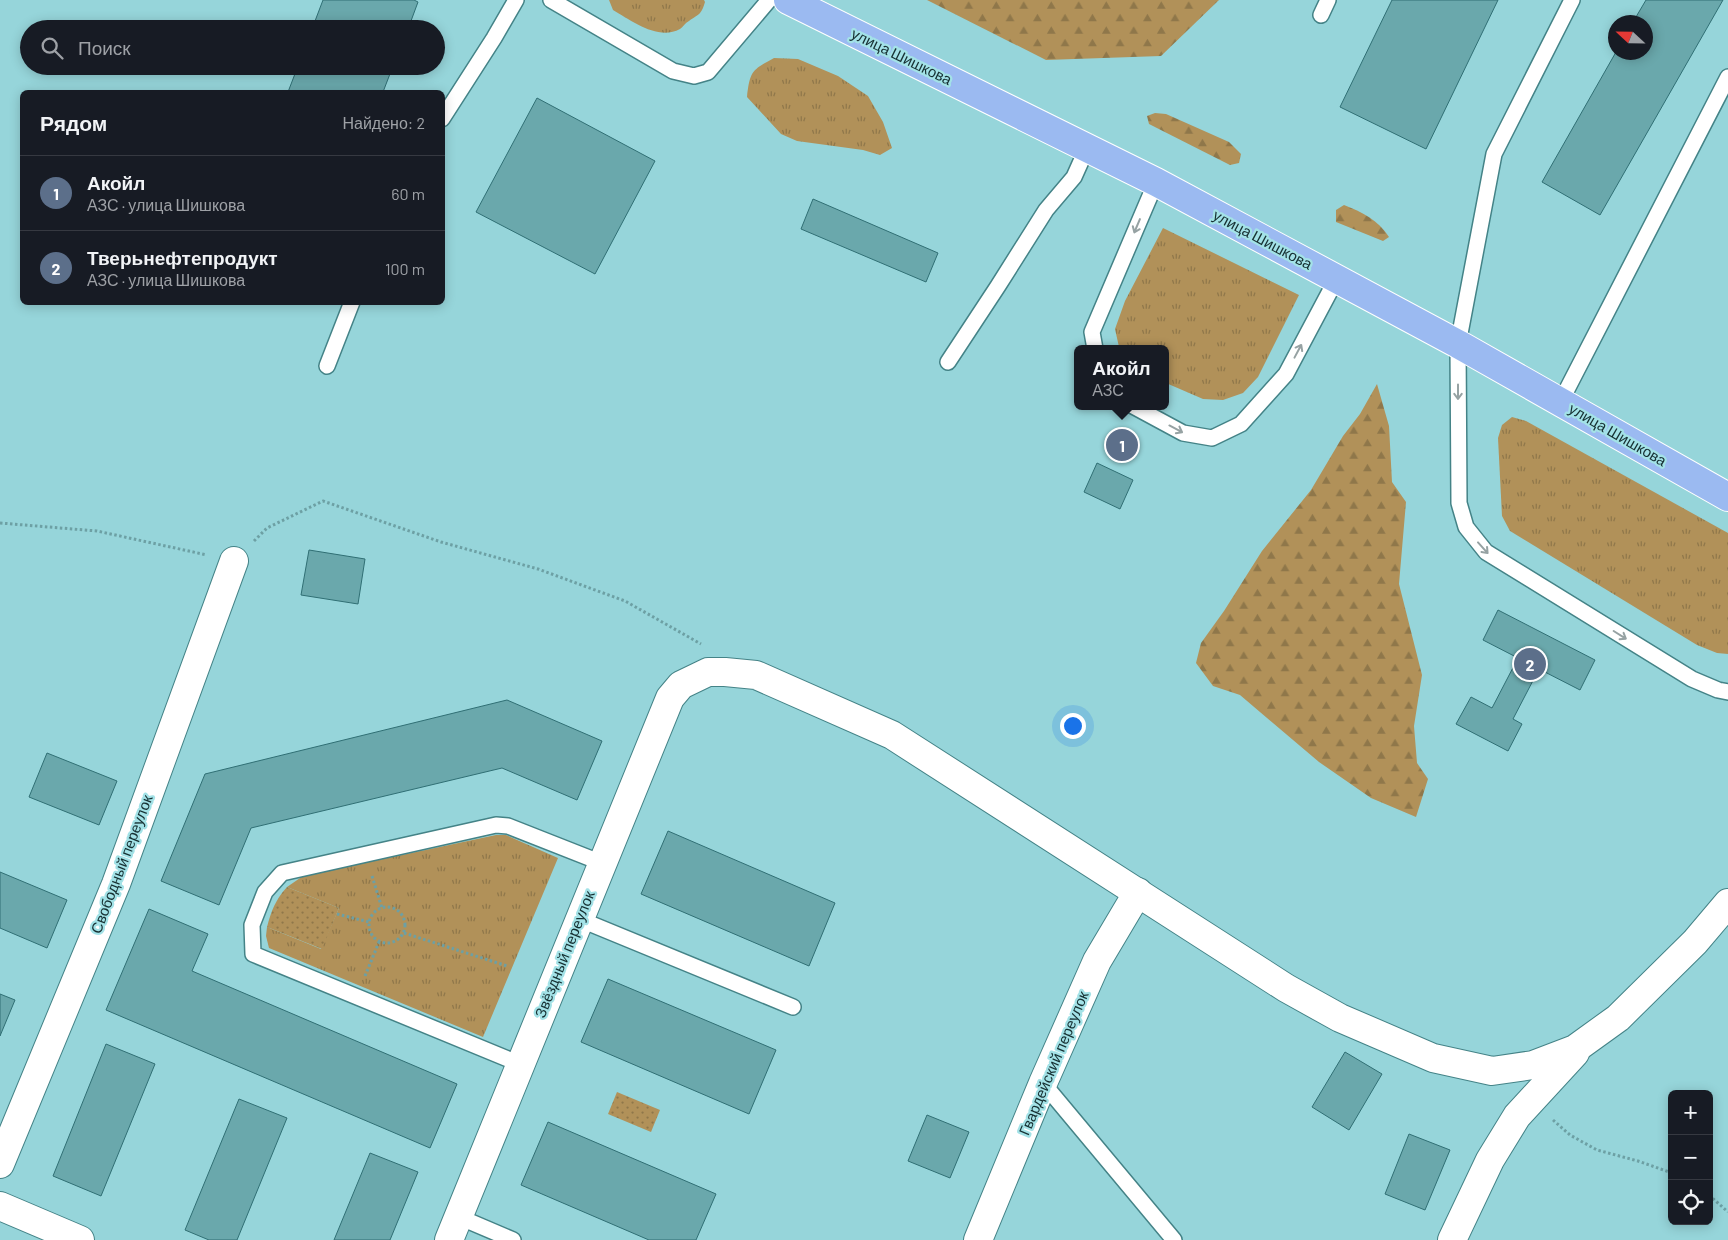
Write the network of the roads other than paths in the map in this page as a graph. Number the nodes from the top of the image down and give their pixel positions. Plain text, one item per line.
1 (516, 0) edge
2 (551, 0) edge
3 (769, 0) edge
4 (788, 0) edge
5 (1328, 0) edge
6 (1572, 0) edge
7 (1321, 15) dead end
8 (1728, 77) edge
9 (445, 114) edge
10 (1087, 148) junction
11 (1156, 182) junction
12 (1338, 278) junction
13 (351, 305) edge
14 (1458, 344) junction
15 (1094, 345) edge
16 (948, 362) dead end
17 (327, 366) dead end
18 (1560, 401) junction
19 (1140, 410) edge
20 (1728, 497) edge
21 (234, 562) road end
22 (1728, 692) edge
23 (602, 864) junction
24 (1138, 892) junction
25 (1728, 903) edge
26 (578, 919) junction
27 (793, 1007) dead end
28 (1586, 1041) junction
29 (520, 1064) junction
30 (1043, 1083) junction
31 (0, 1164) edge
32 (0, 1206) edge
33 (454, 1229) edge
34 (80, 1240) edge
35 (513, 1240) edge
36 (978, 1240) edge
37 (1174, 1240) edge
38 (1452, 1240) edge

1 - 9 lane
2 - 3 lane
4 - 10 main road, улица Шишкова
5 - 7 lane
6 - 14 lane
8 - 18 lane
10 - 11 main road, улица Шишкова
10 - 16 lane
11 - 12 main road, улица Шишкова
11 -> 15 lane
12 - 14 main road, улица Шишкова
19 -> 12 lane
13 - 17 lane
14 - 18 main road, улица Шишкова
14 -> 22 lane
18 - 20 main road, улица Шишкова
21 - 31 street, Свободный переулок
23 - 24 street, Звёздный переулок
23 - 26 street, Звёздный переулок
23 - 29 lane
24 - 28 street
24 - 30 street, Гвардейский переулок
25 - 28 street
26 - 27 lane
26 - 29 street, Звёздный переулок
28 - 38 street
29 - 33 street, Звёздный переулок
30 - 36 street, Гвардейский переулок
30 - 37 lane
32 - 34 street
33 - 35 lane

